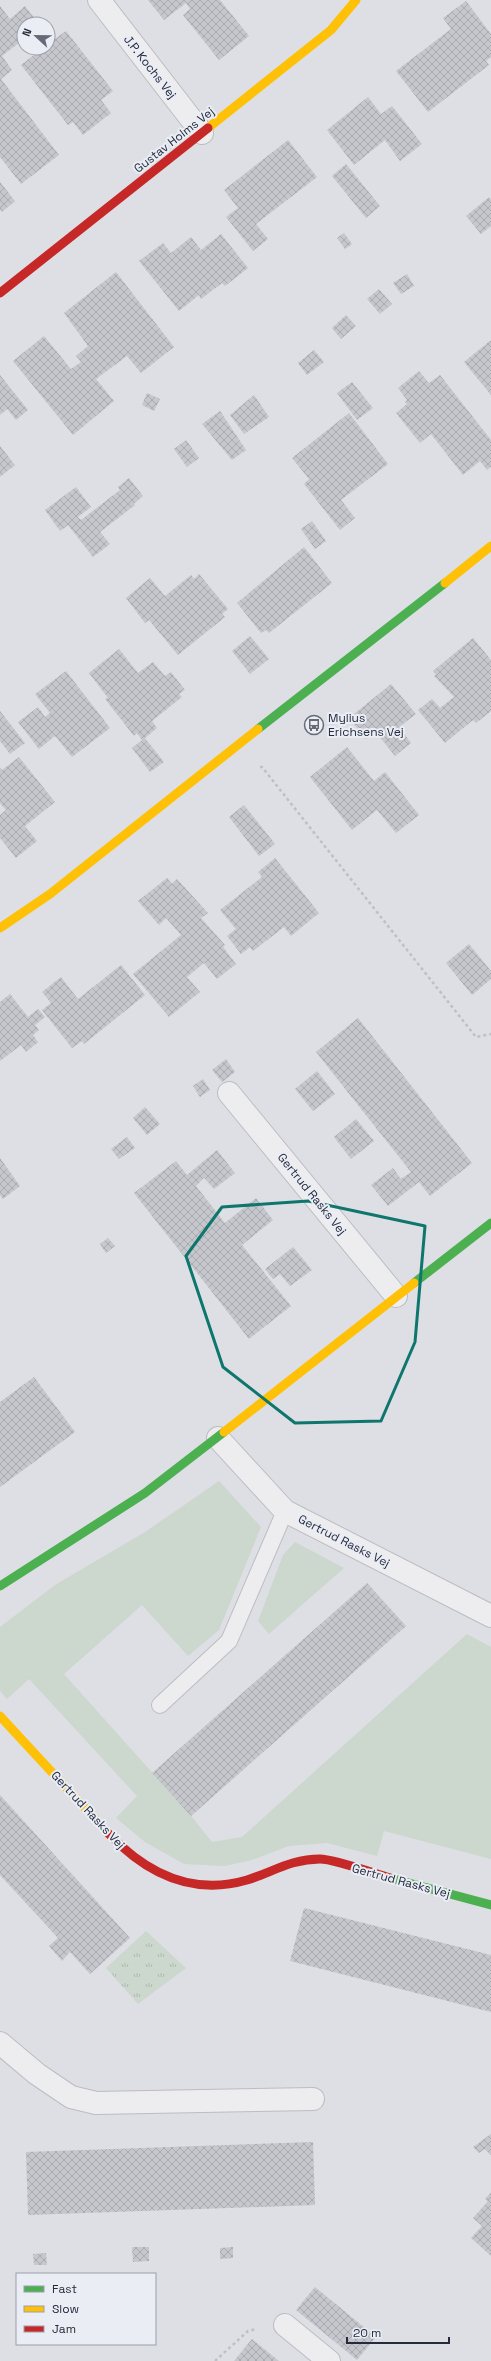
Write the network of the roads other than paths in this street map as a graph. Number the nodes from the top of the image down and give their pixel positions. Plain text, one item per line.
1 (99, 0) edge
2 (356, 0) edge
3 (202, 133) junction
4 (0, 293) edge
5 (489, 553) edge
6 (0, 928) edge
7 (229, 1093) dead end
8 (491, 1223) edge
9 (396, 1296) junction
10 (218, 1438) junction
11 (285, 1510) junction
12 (0, 1586) edge
13 (491, 1616) edge
14 (160, 1705) dead end
15 (0, 1716) edge
16 (491, 1905) edge
17 (0, 2043) edge
18 (313, 2099) dead end
19 (285, 2325) road end
20 (329, 2361) edge

1 - 3 street, J.P. Kochs Vej
2 - 3 street, Gustav Holms Vej
3 - 4 street, Gustav Holms Vej
5 - 6 street
7 - 9 street, Gertrud Rasks Vej
8 - 9 street
9 - 10 street
10 - 11 street, Gertrud Rasks Vej
10 - 12 street
11 - 13 street, Gertrud Rasks Vej
11 - 14 lane
15 - 16 street, Gertrud Rasks Vej
17 - 18 street
19 - 20 street

